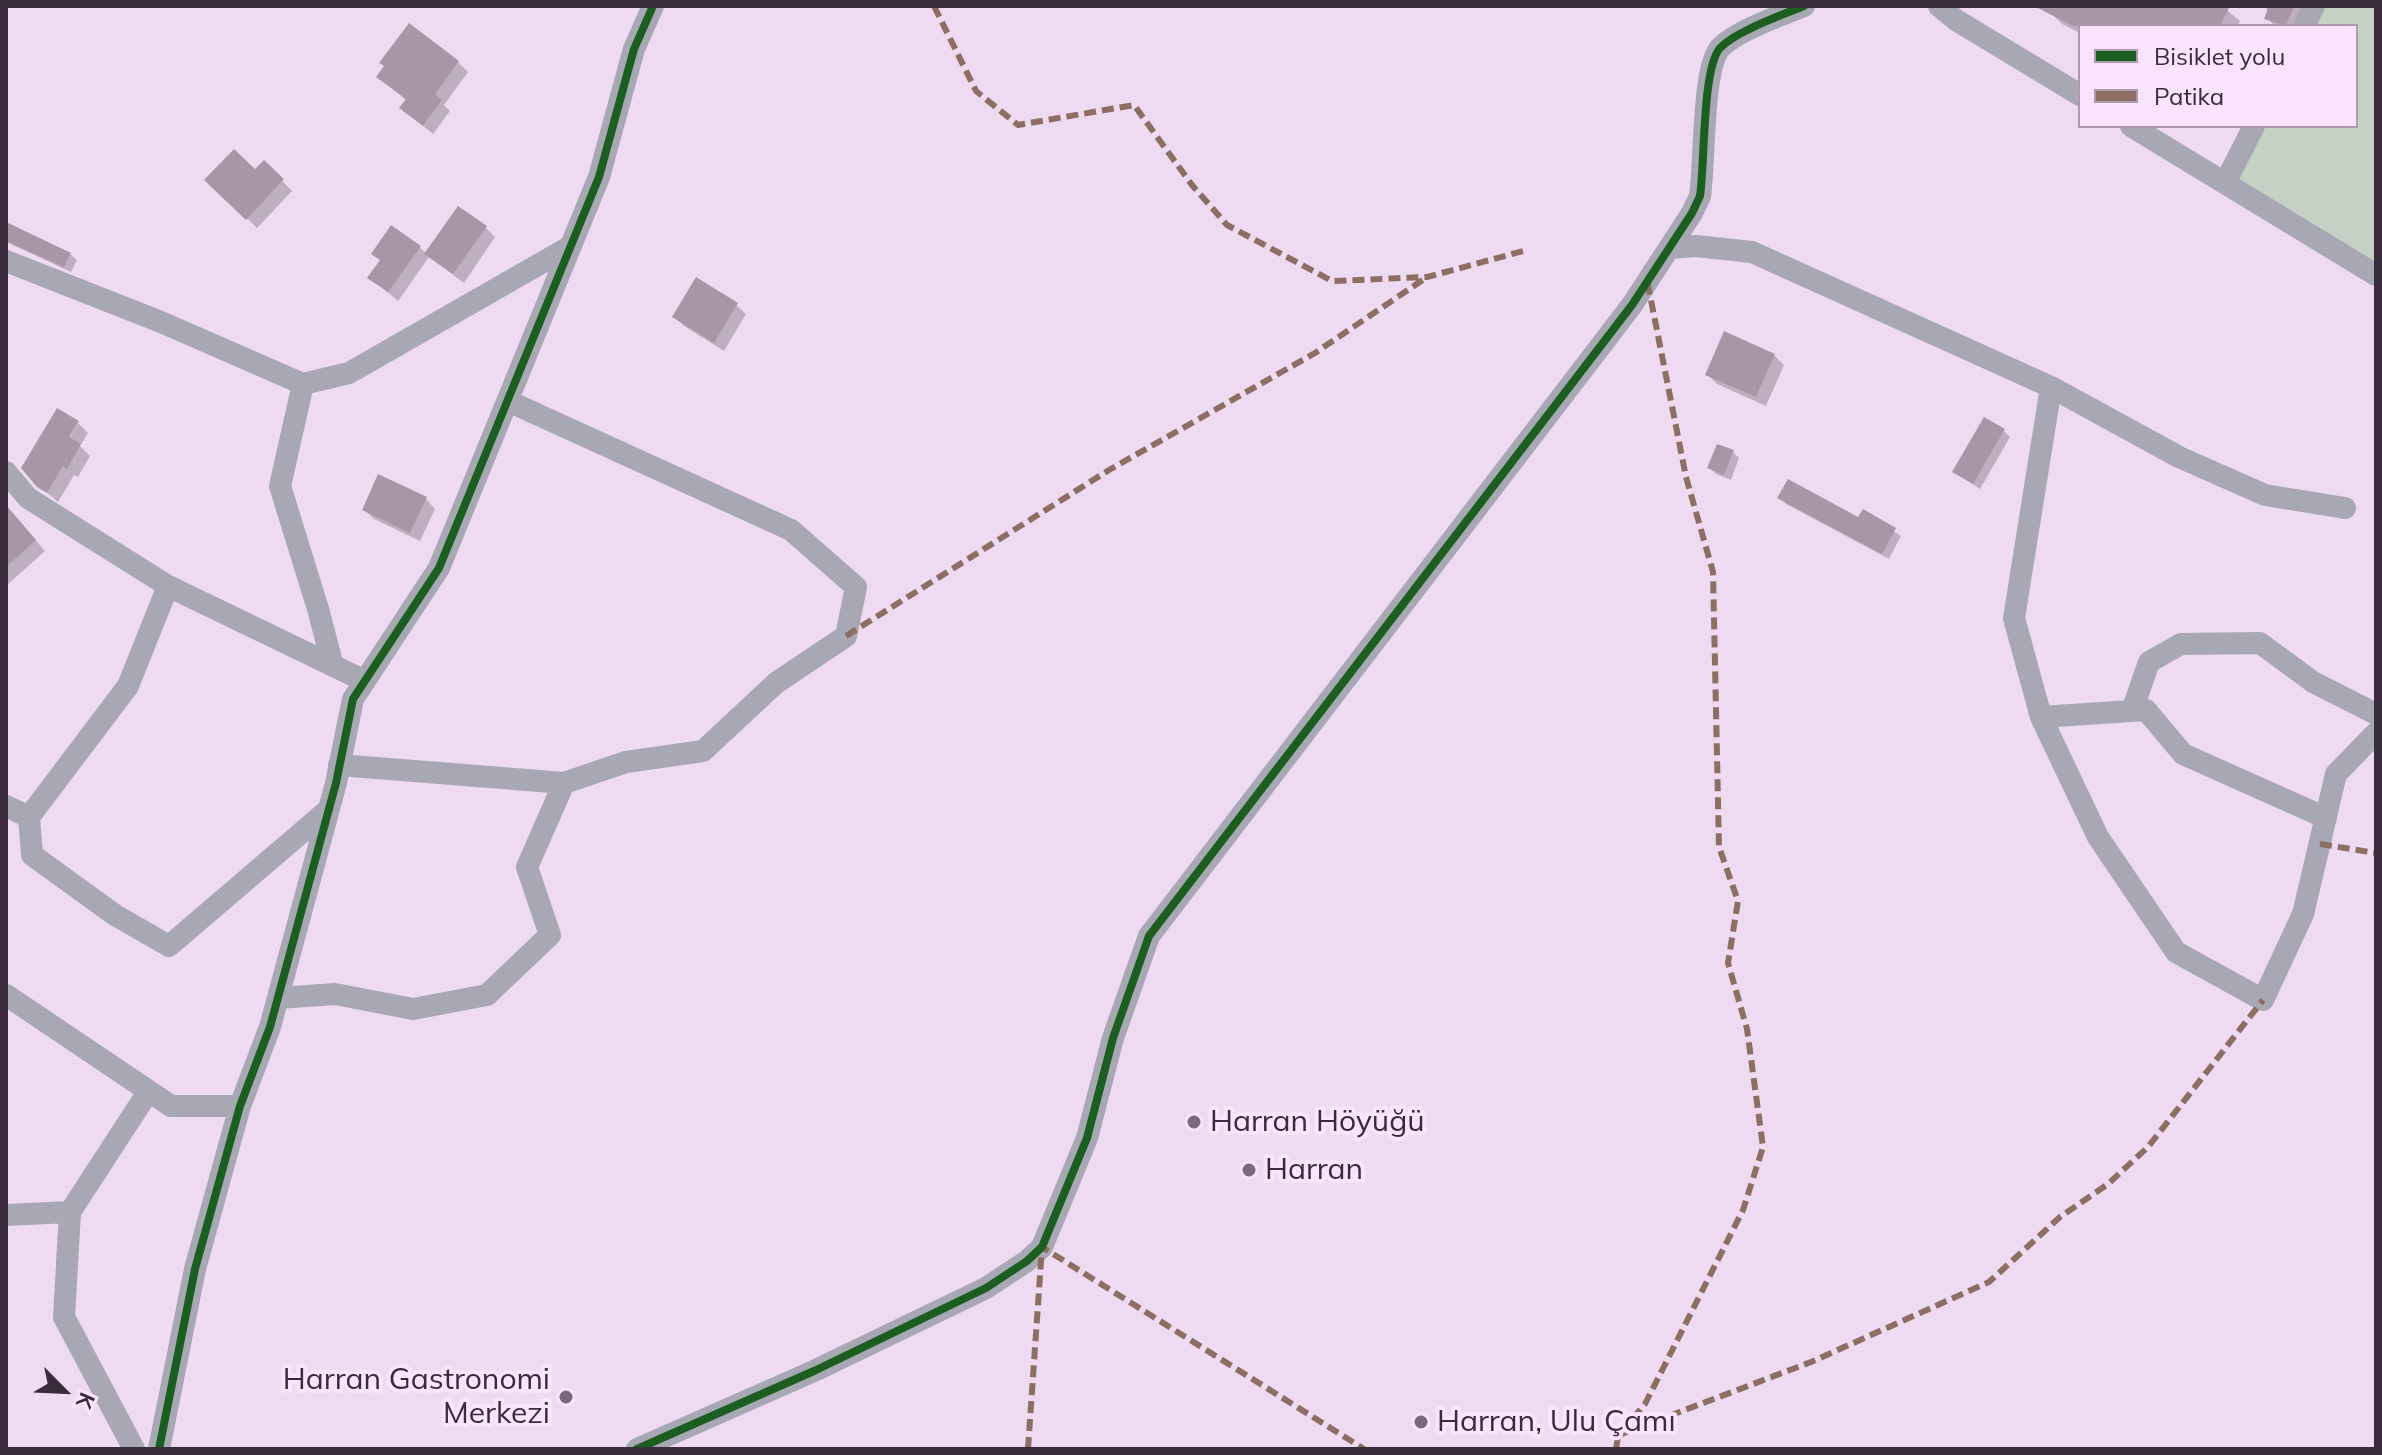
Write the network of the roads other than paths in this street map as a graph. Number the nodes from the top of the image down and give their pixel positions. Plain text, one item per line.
1 (653, 6) edge
2 (1804, 6) edge
3 (1939, 6) edge
4 (2314, 6) edge
5 (2305, 24) edge
6 (2078, 94) edge
7 (2134, 128) edge
8 (2253, 128) edge
9 (2225, 183) junction
10 (571, 246) junction
11 (1669, 248) junction
12 (6, 261) edge
13 (2376, 275) edge
14 (303, 384) junction
15 (2051, 387) junction
16 (508, 401) junction
17 (6, 472) edge
18 (2345, 508) dead end
19 (168, 586) junction
20 (333, 666) junction
21 (365, 681) junction
22 (2132, 711) junction
23 (2376, 714) edge
24 (2041, 717) junction
25 (2376, 733) edge
26 (339, 765) junction
27 (564, 783) junction
28 (6, 806) edge
29 (329, 809) junction
30 (29, 817) junction
31 (2326, 818) junction
32 (6, 995) edge
33 (278, 998) junction
34 (148, 1092) junction
35 (240, 1106) junction
36 (70, 1212) junction
37 (6, 1215) edge
38 (134, 1449) edge
39 (159, 1449) edge
40 (637, 1449) edge

1 - 10 street
2 - 11 street
3 - 6 street
4 - 5 street
7 - 9 street
8 - 9 street
9 - 13 street
10 - 14 street
10 - 16 street
11 - 15 street
11 - 40 street
12 - 14 street
14 - 20 street
15 - 18 street
15 - 24 street
16 - 21 street
16 - 27 street
17 - 19 street
19 - 20 street
19 - 30 street
20 - 21 street
21 - 26 street
22 - 23 street
22 - 24 street
22 - 31 street
24 - 31 street
25 - 31 street
26 - 27 street
26 - 29 street
27 - 33 street
28 - 30 street
29 - 30 street
29 - 33 street
32 - 34 street
33 - 35 street
34 - 35 street
34 - 36 street
35 - 39 street
36 - 37 street
36 - 38 street

